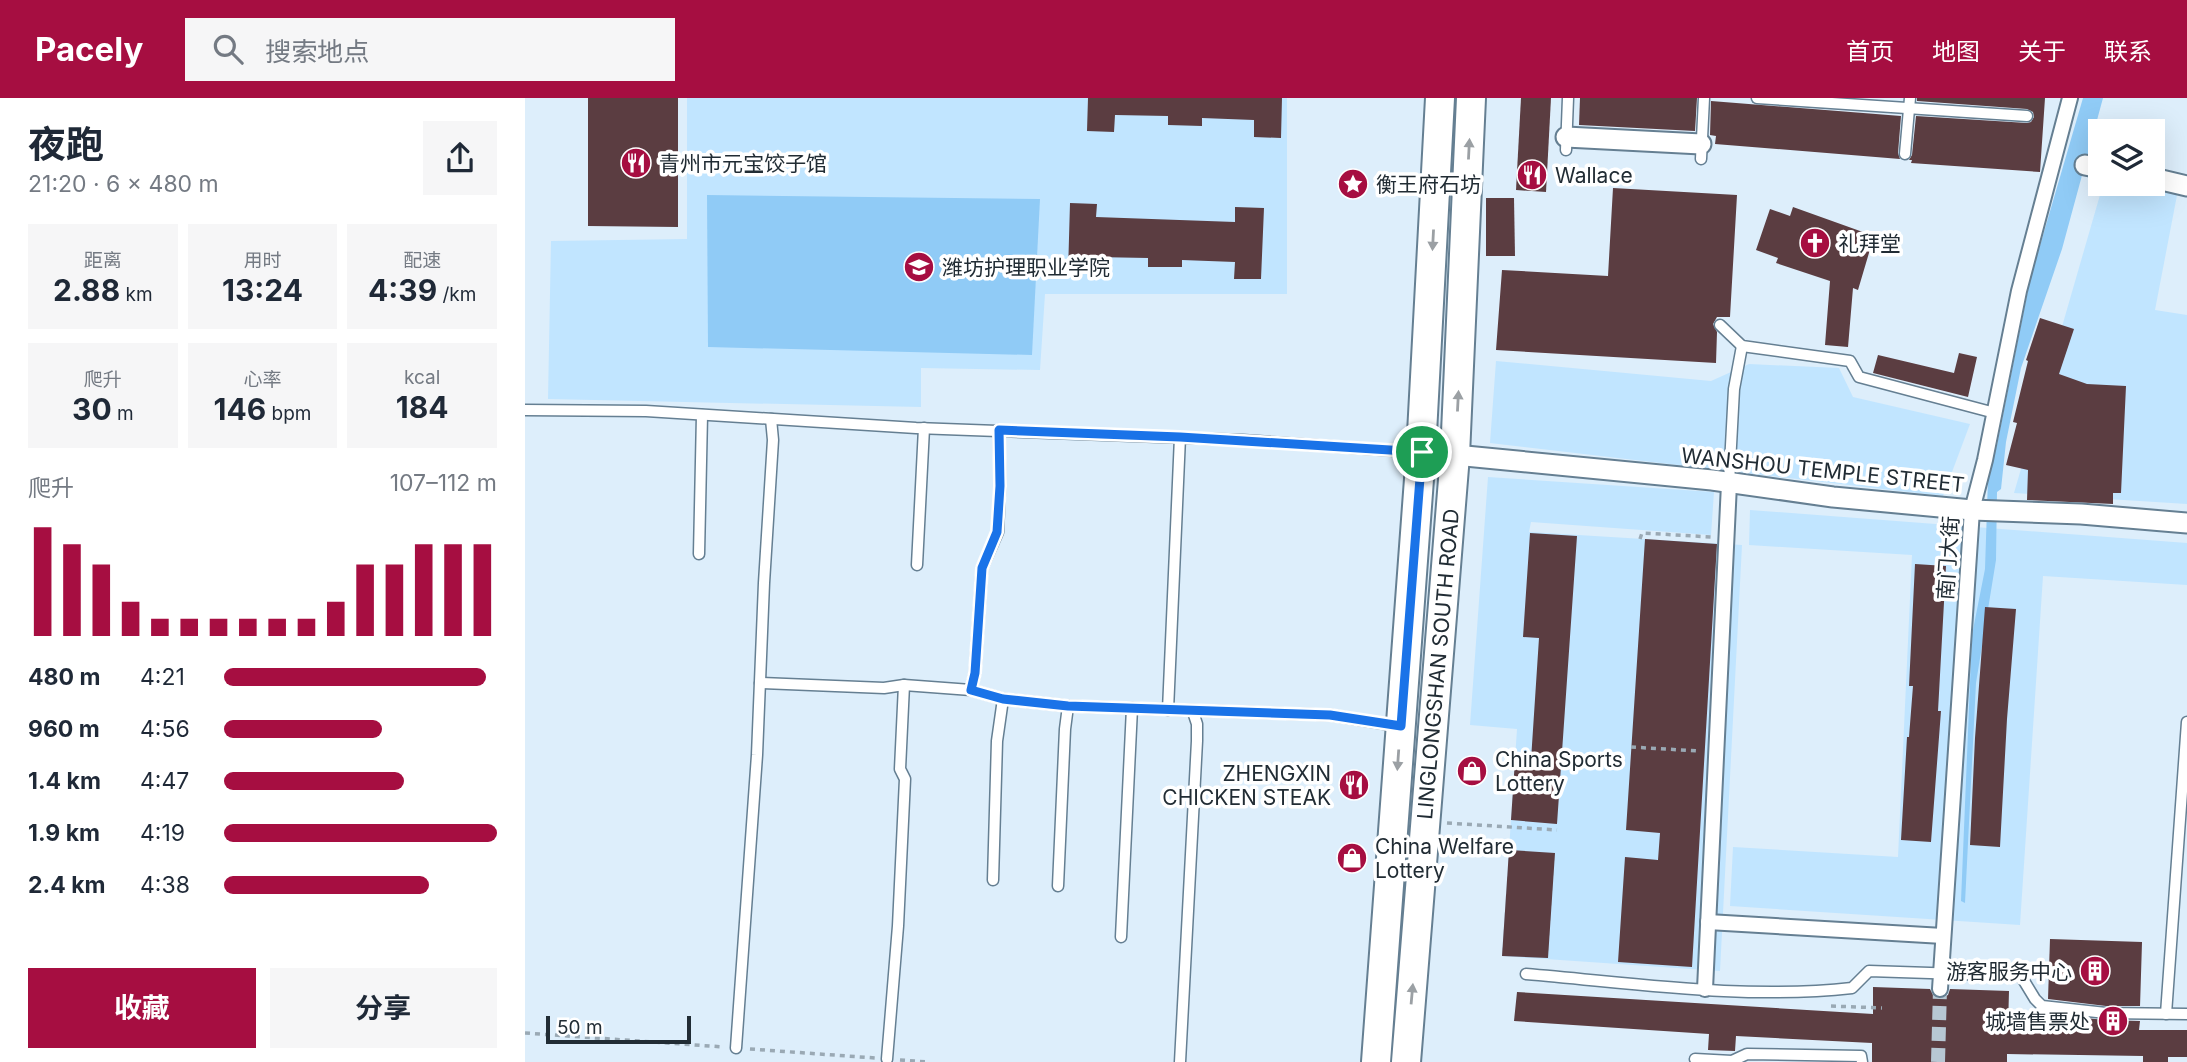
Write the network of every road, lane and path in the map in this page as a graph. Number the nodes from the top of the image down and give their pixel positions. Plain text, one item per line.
1 (1440, 98) edge
2 (1471, 98) edge
3 (1568, 98) edge
4 (1704, 98) edge
5 (1757, 98) edge
6 (2070, 98) edge
7 (1910, 103) edge
8 (2027, 116) dead end
9 (1566, 144) joint
10 (1701, 151) joint
11 (1905, 154) dead end
12 (2165, 181) edge
13 (2187, 186) edge
14 (1720, 325) dead end
15 (1742, 346) junction
16 (525, 410) edge
17 (1995, 413) junction
18 (702, 415) junction
19 (771, 419) junction
20 (924, 428) junction
21 (999, 430) junction
22 (1180, 437) junction
23 (1422, 452) junction
24 (1455, 455) junction
25 (1729, 484) junction
26 (1972, 510) junction
27 (2187, 523) edge
28 (1727, 538) junction
29 (1640, 539) dead end
30 (699, 554) dead end
31 (917, 565) dead end
32 (760, 683) junction
33 (904, 685) junction
34 (971, 690) junction
35 (1003, 699) junction
36 (1068, 706) junction
37 (1132, 708) junction
38 (1168, 710) junction
39 (1193, 712) junction
40 (2187, 722) edge
41 (1401, 726) junction
42 (1632, 747) dead end
43 (1716, 752) junction
44 (1426, 821) junction
45 (1557, 830) dead end
46 (993, 880) dead end
47 (1058, 886) dead end
48 (1708, 922) junction
49 (1943, 936) junction
50 (1121, 937) dead end
51 (1940, 973) junction
52 (1526, 974) dead end
53 (1705, 989) junction
54 (1940, 989) tunnel mouth
55 (1824, 1005) dead end
56 (1882, 1008) dead end
57 (2166, 1014) junction
58 (2187, 1014) edge
59 (736, 1048) dead end
60 (887, 1059) dead end
61 (1695, 1059) dead end
62 (1180, 1062) edge
63 (1376, 1062) edge
64 (1406, 1062) edge
65 (1861, 1062) edge

1 -> 23 main road, LINGLONGSHAN SOUTH ROAD
24 -> 2 main road, LINGLONGSHAN SOUTH ROAD
3 - 9 lane
4 - 10 lane
5 - 7 lane
6 - 17 street, 南门大街
7 - 8 lane
7 - 11 lane
9 - 10 street
12 - 13 street
14 - 15 lane
15 - 17 lane
15 - 25 lane
16 - 18 lane
17 - 26 street, 南门大街
18 - 19 lane
18 - 30 lane
19 - 20 lane
19 - 32 lane
20 - 21 lane
20 - 31 lane
21 - 22 lane
21 - 34 lane
22 - 23 lane
22 - 38 lane
23 - 24 lane
23 - 41 main road, LINGLONGSHAN SOUTH ROAD
24 - 25 street, WANSHOU TEMPLE STREET
24 - 44 main road, LINGLONGSHAN SOUTH ROAD
25 - 26 street, WANSHOU TEMPLE STREET
25 - 28 street
26 - 27 street, WANSHOU TEMPLE STREET
26 - 49 street, 南门大街
28 - 29 path
28 - 43 street
32 - 33 lane
32 - 59 lane
33 - 34 lane
33 - 60 lane
34 - 35 lane
35 - 36 lane
35 - 46 lane
36 - 37 lane
36 - 47 lane
37 - 38 lane
37 - 50 lane
38 - 39 lane
39 - 41 lane
39 - 62 lane
40 - 57 lane
41 -> 63 main road, LINGLONGSHAN SOUTH ROAD
42 - 43 path
43 - 48 street
44 - 45 path
64 -> 44 main road, LINGLONGSHAN SOUTH ROAD
48 - 49 street
48 - 53 street
49 - 51 street, 南门大街
51 - 53 lane
51 - 54 street, 南门大街
51 - 57 lane
52 - 53 lane
55 - 56 path
57 - 58 lane
61 - 65 lane

